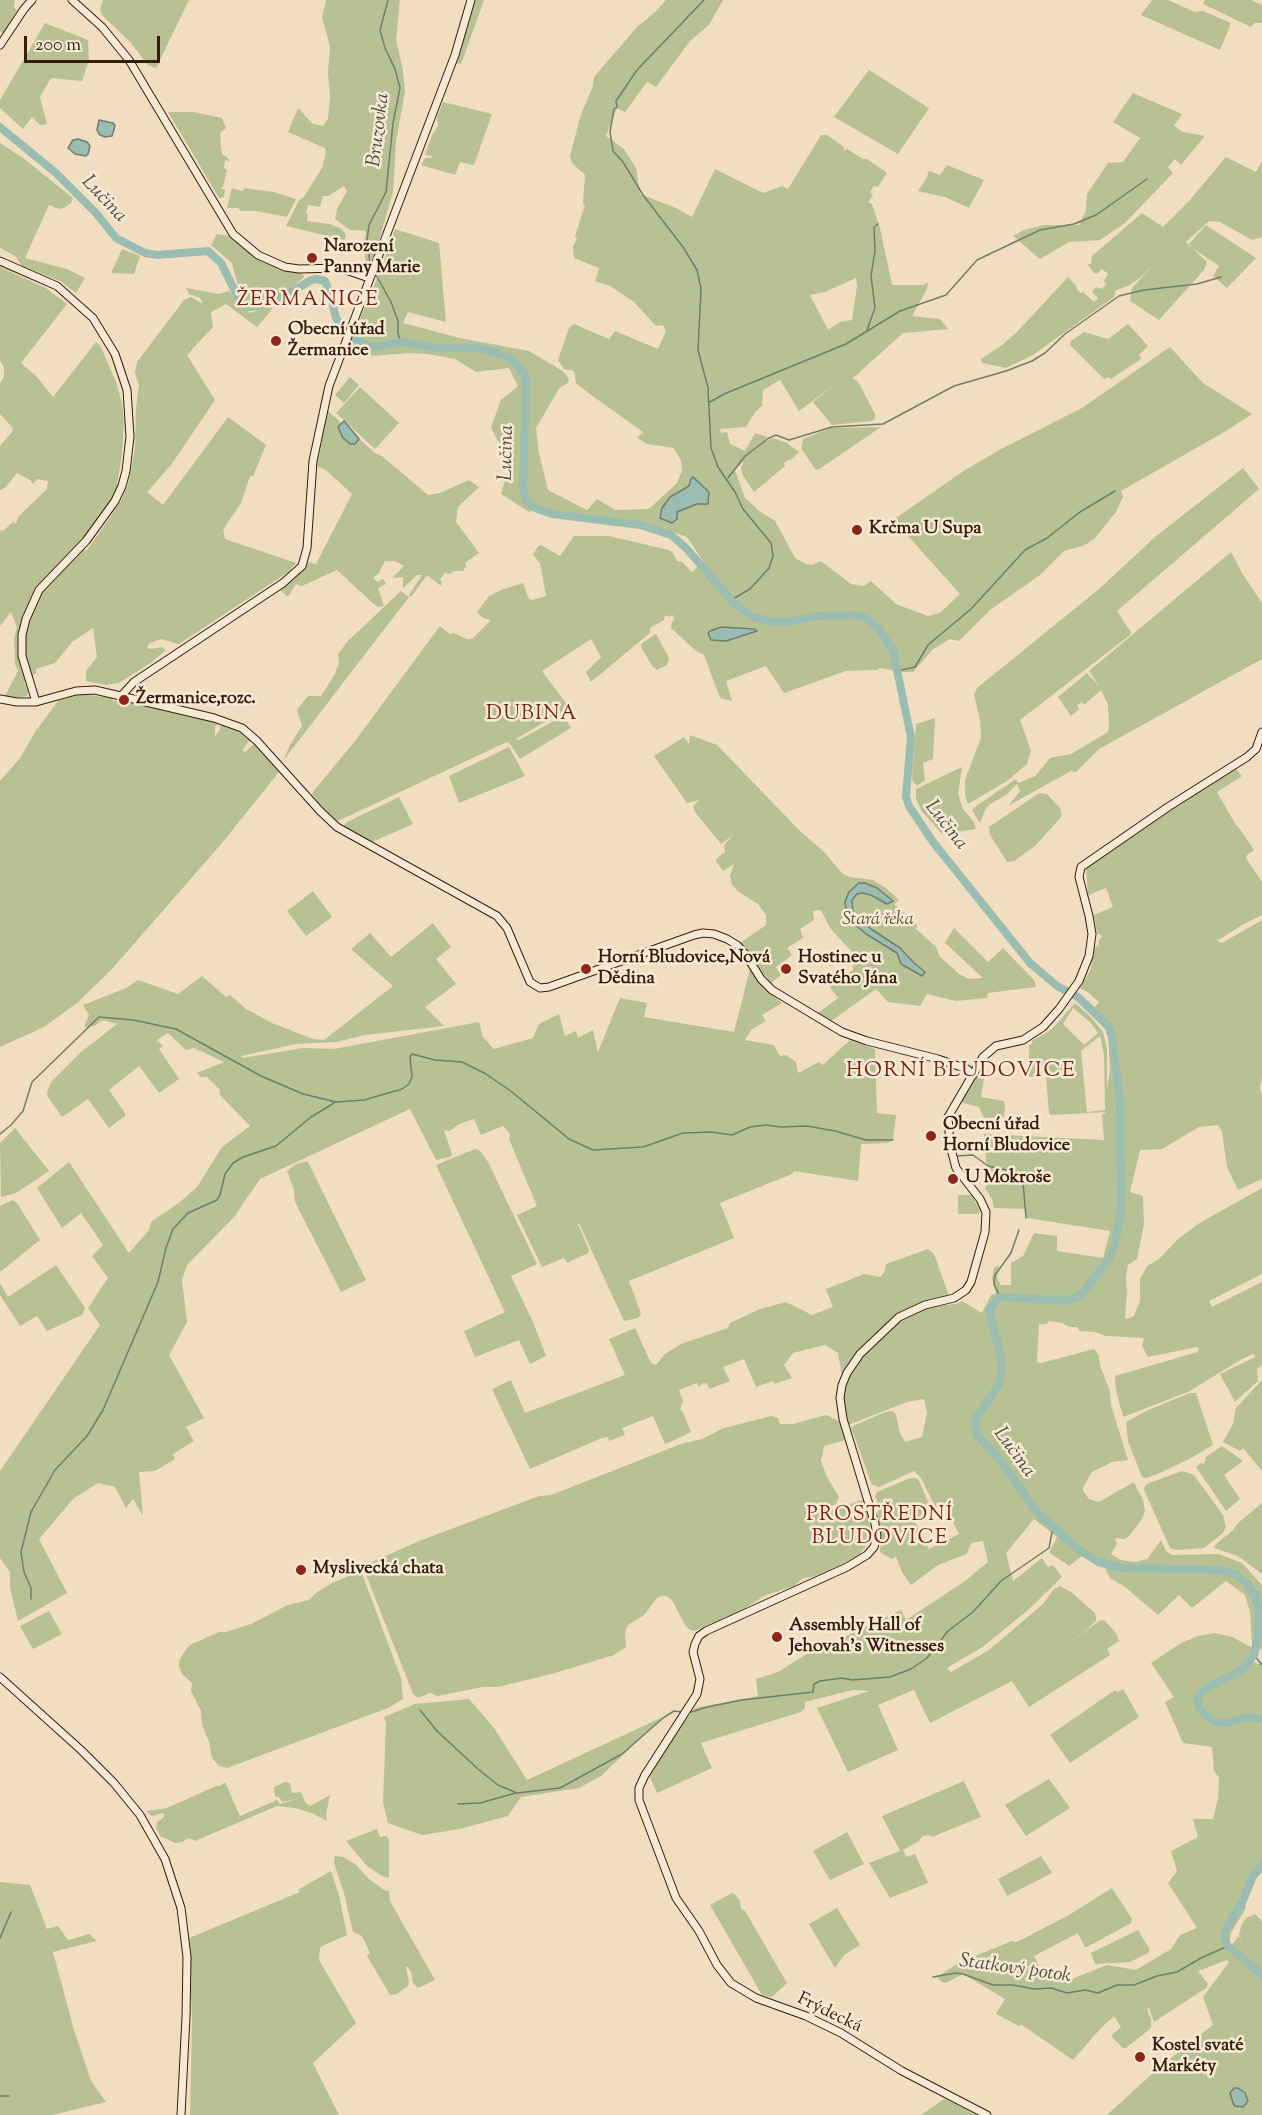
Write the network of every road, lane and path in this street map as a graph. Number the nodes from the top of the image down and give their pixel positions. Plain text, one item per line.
1 (25, 0) edge
2 (32, 0) edge
3 (72, 0) edge
4 (471, 0) edge
5 (24, 9) junction
6 (0, 45) edge
7 (0, 261) edge
8 (369, 278) junction
9 (122, 695) junction
10 (0, 699) edge
11 (36, 702) junction
12 (1262, 732) edge
13 (973, 1075) junction
14 (0, 1677) edge
15 (181, 2112) edge
16 (987, 2115) edge

1 - 5 street
2 - 5 street
3 - 8 street
4 - 8 street
5 - 6 street
7 - 11 street
8 - 9 street
9 - 11 street
9 - 13 street
10 - 11 street
12 - 13 street, Frýdecká
13 - 16 street, Frýdecká
14 - 15 street

